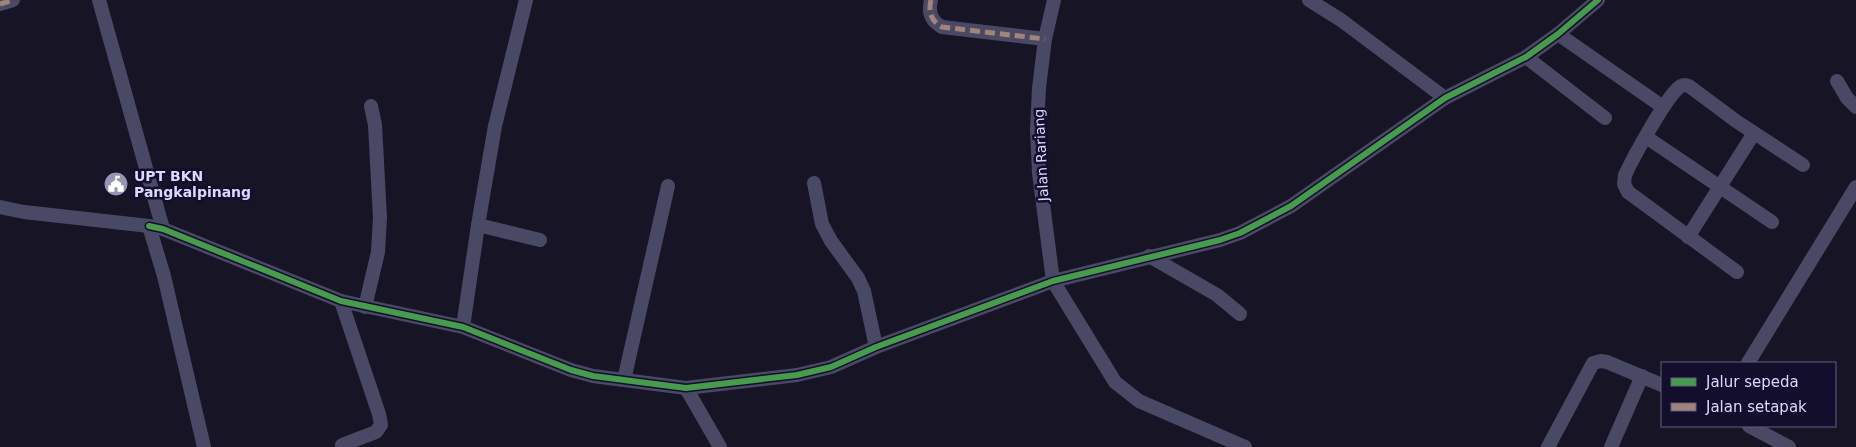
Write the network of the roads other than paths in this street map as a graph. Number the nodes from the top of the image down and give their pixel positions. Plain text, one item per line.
1 (13, 0) edge
2 (99, 0) edge
3 (526, 0) edge
4 (931, 0) edge
5 (1054, 0) edge
6 (1309, 0) edge
7 (1598, 0) edge
8 (0, 4) edge
9 (1558, 34) junction
10 (1046, 39) junction
11 (1526, 57) junction
12 (1837, 81) dead end
13 (1445, 98) junction
14 (371, 106) dead end
15 (1663, 107) junction
16 (1856, 107) edge
17 (1605, 118) dead end
18 (1754, 133) junction
19 (1646, 136) junction
20 (1803, 165) dead end
21 (814, 183) dead end
22 (668, 186) dead end
23 (1720, 186) junction
24 (1856, 187) edge
25 (0, 207) edge
26 (1772, 222) dead end
27 (478, 225) junction
28 (149, 226) junction
29 (163, 229) junction
30 (1688, 237) junction
31 (540, 240) dead end
32 (1149, 256) junction
33 (1737, 272) dead end
34 (1053, 281) junction
35 (341, 301) junction
36 (365, 307) junction
37 (1240, 314) dead end
38 (463, 327) junction
39 (876, 346) junction
40 (1749, 362) edge
41 (1642, 376) junction
42 (624, 380) junction
43 (1661, 386) edge
44 (686, 388) junction
45 (1751, 427) edge
46 (1773, 443) edge
47 (342, 445) dead end
48 (204, 447) edge
49 (720, 447) edge
50 (1245, 447) edge
51 (1548, 447) edge
52 (1611, 447) edge
53 (1789, 447) edge

1 - 8 street
2 - 29 street
3 - 27 street
4 - 10 street
5 - 10 street, Jalan Rariang
6 - 13 street
7 - 9 street
9 - 11 street
9 - 15 street
10 - 34 street, Jalan Rariang
11 - 13 street
11 - 17 street
12 - 16 street
13 - 32 street
14 - 36 street
15 - 18 street
15 - 19 street
18 - 20 street
18 - 23 street
19 - 23 street
19 - 30 street
21 - 39 street
22 - 42 street
23 - 26 street
23 - 30 street
24 - 40 street
25 - 28 street
27 - 31 street
27 - 38 street
28 - 29 street
28 - 48 street
29 - 35 street
30 - 33 street
32 - 34 street
32 - 37 street
34 - 39 street
34 - 50 street
35 - 36 street
35 - 47 street
36 - 38 street
38 - 42 street
39 - 44 street
41 - 43 street
41 - 51 street
41 - 52 street
42 - 44 street
44 - 49 street
45 - 46 street
46 - 53 street

